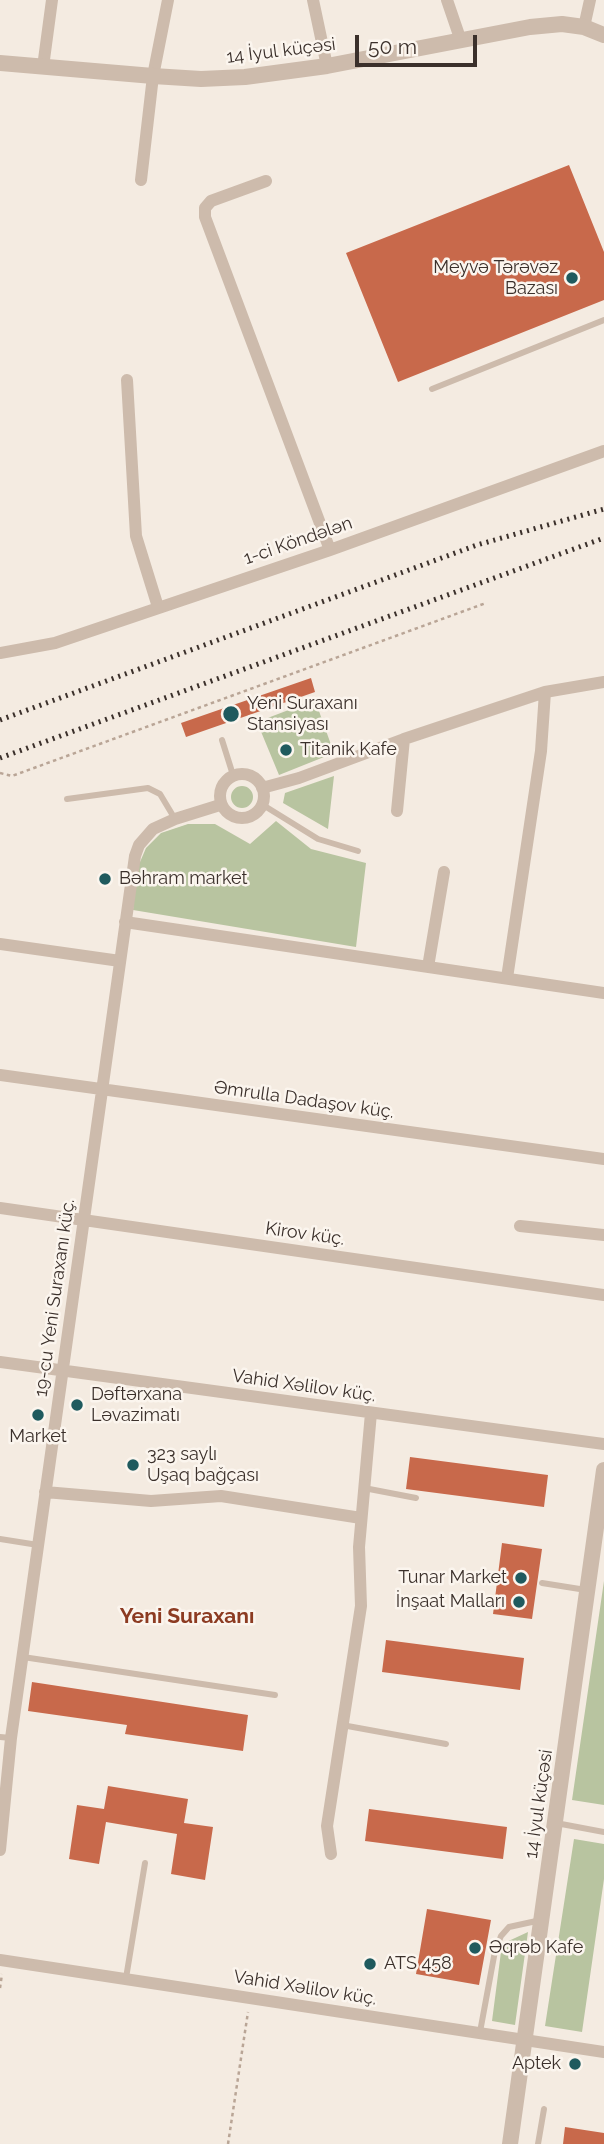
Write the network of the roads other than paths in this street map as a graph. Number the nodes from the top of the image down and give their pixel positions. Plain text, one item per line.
1 (52, 0) edge
2 (168, 0) edge
3 (313, 0) edge
4 (447, 0) edge
5 (590, 0) edge
6 (584, 27) junction
7 (604, 35) edge
8 (461, 41) junction
9 (0, 62) edge
10 (327, 66) junction
11 (43, 67) junction
12 (153, 76) junction
13 (141, 180) dead end
14 (266, 181) dead end
15 (604, 320) edge
16 (127, 380) dead end
17 (432, 389) dead end
18 (604, 451) edge
19 (330, 550) junction
20 (158, 607) junction
21 (0, 653) edge
22 (604, 682) edge
23 (545, 692) junction
24 (404, 739) junction
25 (222, 740) dead end
26 (233, 775) junction
27 (262, 788) junction
28 (67, 799) dead end
29 (220, 804) junction
30 (262, 805) junction
31 (397, 811) dead end
32 (175, 819) junction
33 (358, 851) dead end
34 (444, 872) dead end
35 (125, 922) junction
36 (0, 944) edge
37 (120, 961) junction
38 (428, 967) junction
39 (507, 978) junction
40 (604, 992) edge
41 (0, 1075) edge
42 (102, 1089) junction
43 (604, 1159) edge
44 (0, 1208) edge
45 (84, 1220) junction
46 (520, 1226) dead end
47 (604, 1235) edge
48 (604, 1295) edge
49 (0, 1362) edge
50 (63, 1371) junction
51 (371, 1413) junction
52 (604, 1444) edge
53 (604, 1470) edge
54 (364, 1488) junction
55 (45, 1492) junction
56 (416, 1498) dead end
57 (362, 1518) junction
58 (0, 1539) edge
59 (38, 1545) junction
60 (542, 1583) dead end
61 (587, 1591) junction
62 (23, 1657) junction
63 (275, 1695) dead end
64 (342, 1725) junction
65 (6, 1738) edge
66 (446, 1744) dead end
67 (556, 1823) junction
68 (604, 1832) edge
69 (0, 1850) edge
70 (331, 1854) dead end
71 (145, 1863) dead end
72 (543, 1919) junction
73 (0, 1960) edge
74 (127, 1978) junction
75 (480, 2032) junction
76 (526, 2039) junction
77 (604, 2052) edge
78 (544, 2109) dead end
79 (510, 2144) edge
80 (538, 2144) edge

1 - 11 street
2 - 12 street
3 - 10 street
4 - 8 street
5 - 6 street
6 - 7 street, 14 İyul küçəsi
6 - 8 street, 14 İyul küçəsi
8 - 10 street, 14 İyul küçəsi
9 - 11 street, 14 İyul küçəsi
10 - 12 street, 14 İyul küçəsi
11 - 12 street, 14 İyul küçəsi
12 - 13 street
14 - 19 street
15 - 17 lane
16 - 20 street
18 - 19 street, 1-ci Köndələn
19 - 20 street, 1-ci Köndələn
20 - 21 street, 1-ci Köndələn
22 - 23 street
23 - 24 street
23 - 39 street
24 - 27 street
24 - 31 street
25 - 26 lane
26 - 27 street
26 - 29 street
27 - 30 street
28 - 32 lane
29 - 30 street
29 - 32 street, 19-cu Yeni Suraxanı küç.
30 - 33 lane
32 - 35 street, 19-cu Yeni Suraxanı küç.
34 - 38 street
35 - 37 street, 19-cu Yeni Suraxanı küç.
35 - 38 street
36 - 37 street
37 - 42 street, 19-cu Yeni Suraxanı küç.
38 - 39 street
39 - 40 street
41 - 42 street, Əmrulla Dadaşov küç.
42 - 43 street, Əmrulla Dadaşov küç.
42 - 45 street, 19-cu Yeni Suraxanı küç.
44 - 45 street, Kirov küç.
45 - 48 street, Kirov küç.
45 - 50 street, 19-cu Yeni Suraxanı küç.
46 - 47 street
49 - 50 street, Vahid Xəlilov küç.
50 - 51 street, Vahid Xəlilov küç.
50 - 55 street, 19-cu Yeni Suraxanı küç.
51 - 52 street, Vahid Xəlilov küç.
51 - 54 street
53 - 61 street, 14 İyul küçəsi
54 - 56 lane
54 - 57 street
55 - 57 street
55 - 59 street, 19-cu Yeni Suraxanı küç.
57 - 64 street
58 - 59 lane
59 - 62 street, 19-cu Yeni Suraxanı küç.
60 - 61 lane
61 - 67 street, 14 İyul küçəsi
62 - 63 lane
62 - 65 street, 19-cu Yeni Suraxanı küç.
64 - 66 lane
64 - 70 street
65 - 69 street, 19-cu Yeni Suraxanı küç.
67 - 68 lane
67 - 72 street, 14 İyul küçəsi
71 - 74 lane
72 - 75 lane
72 - 76 street, 14 İyul küçəsi
73 - 74 street, Vahid Xəlilov küç.
74 - 75 street, Vahid Xəlilov küç.
75 - 76 street, Vahid Xəlilov küç.
76 - 77 street, Vahid Xəlilov küç.
76 - 79 street, 14 İyul küçəsi
78 - 80 lane

